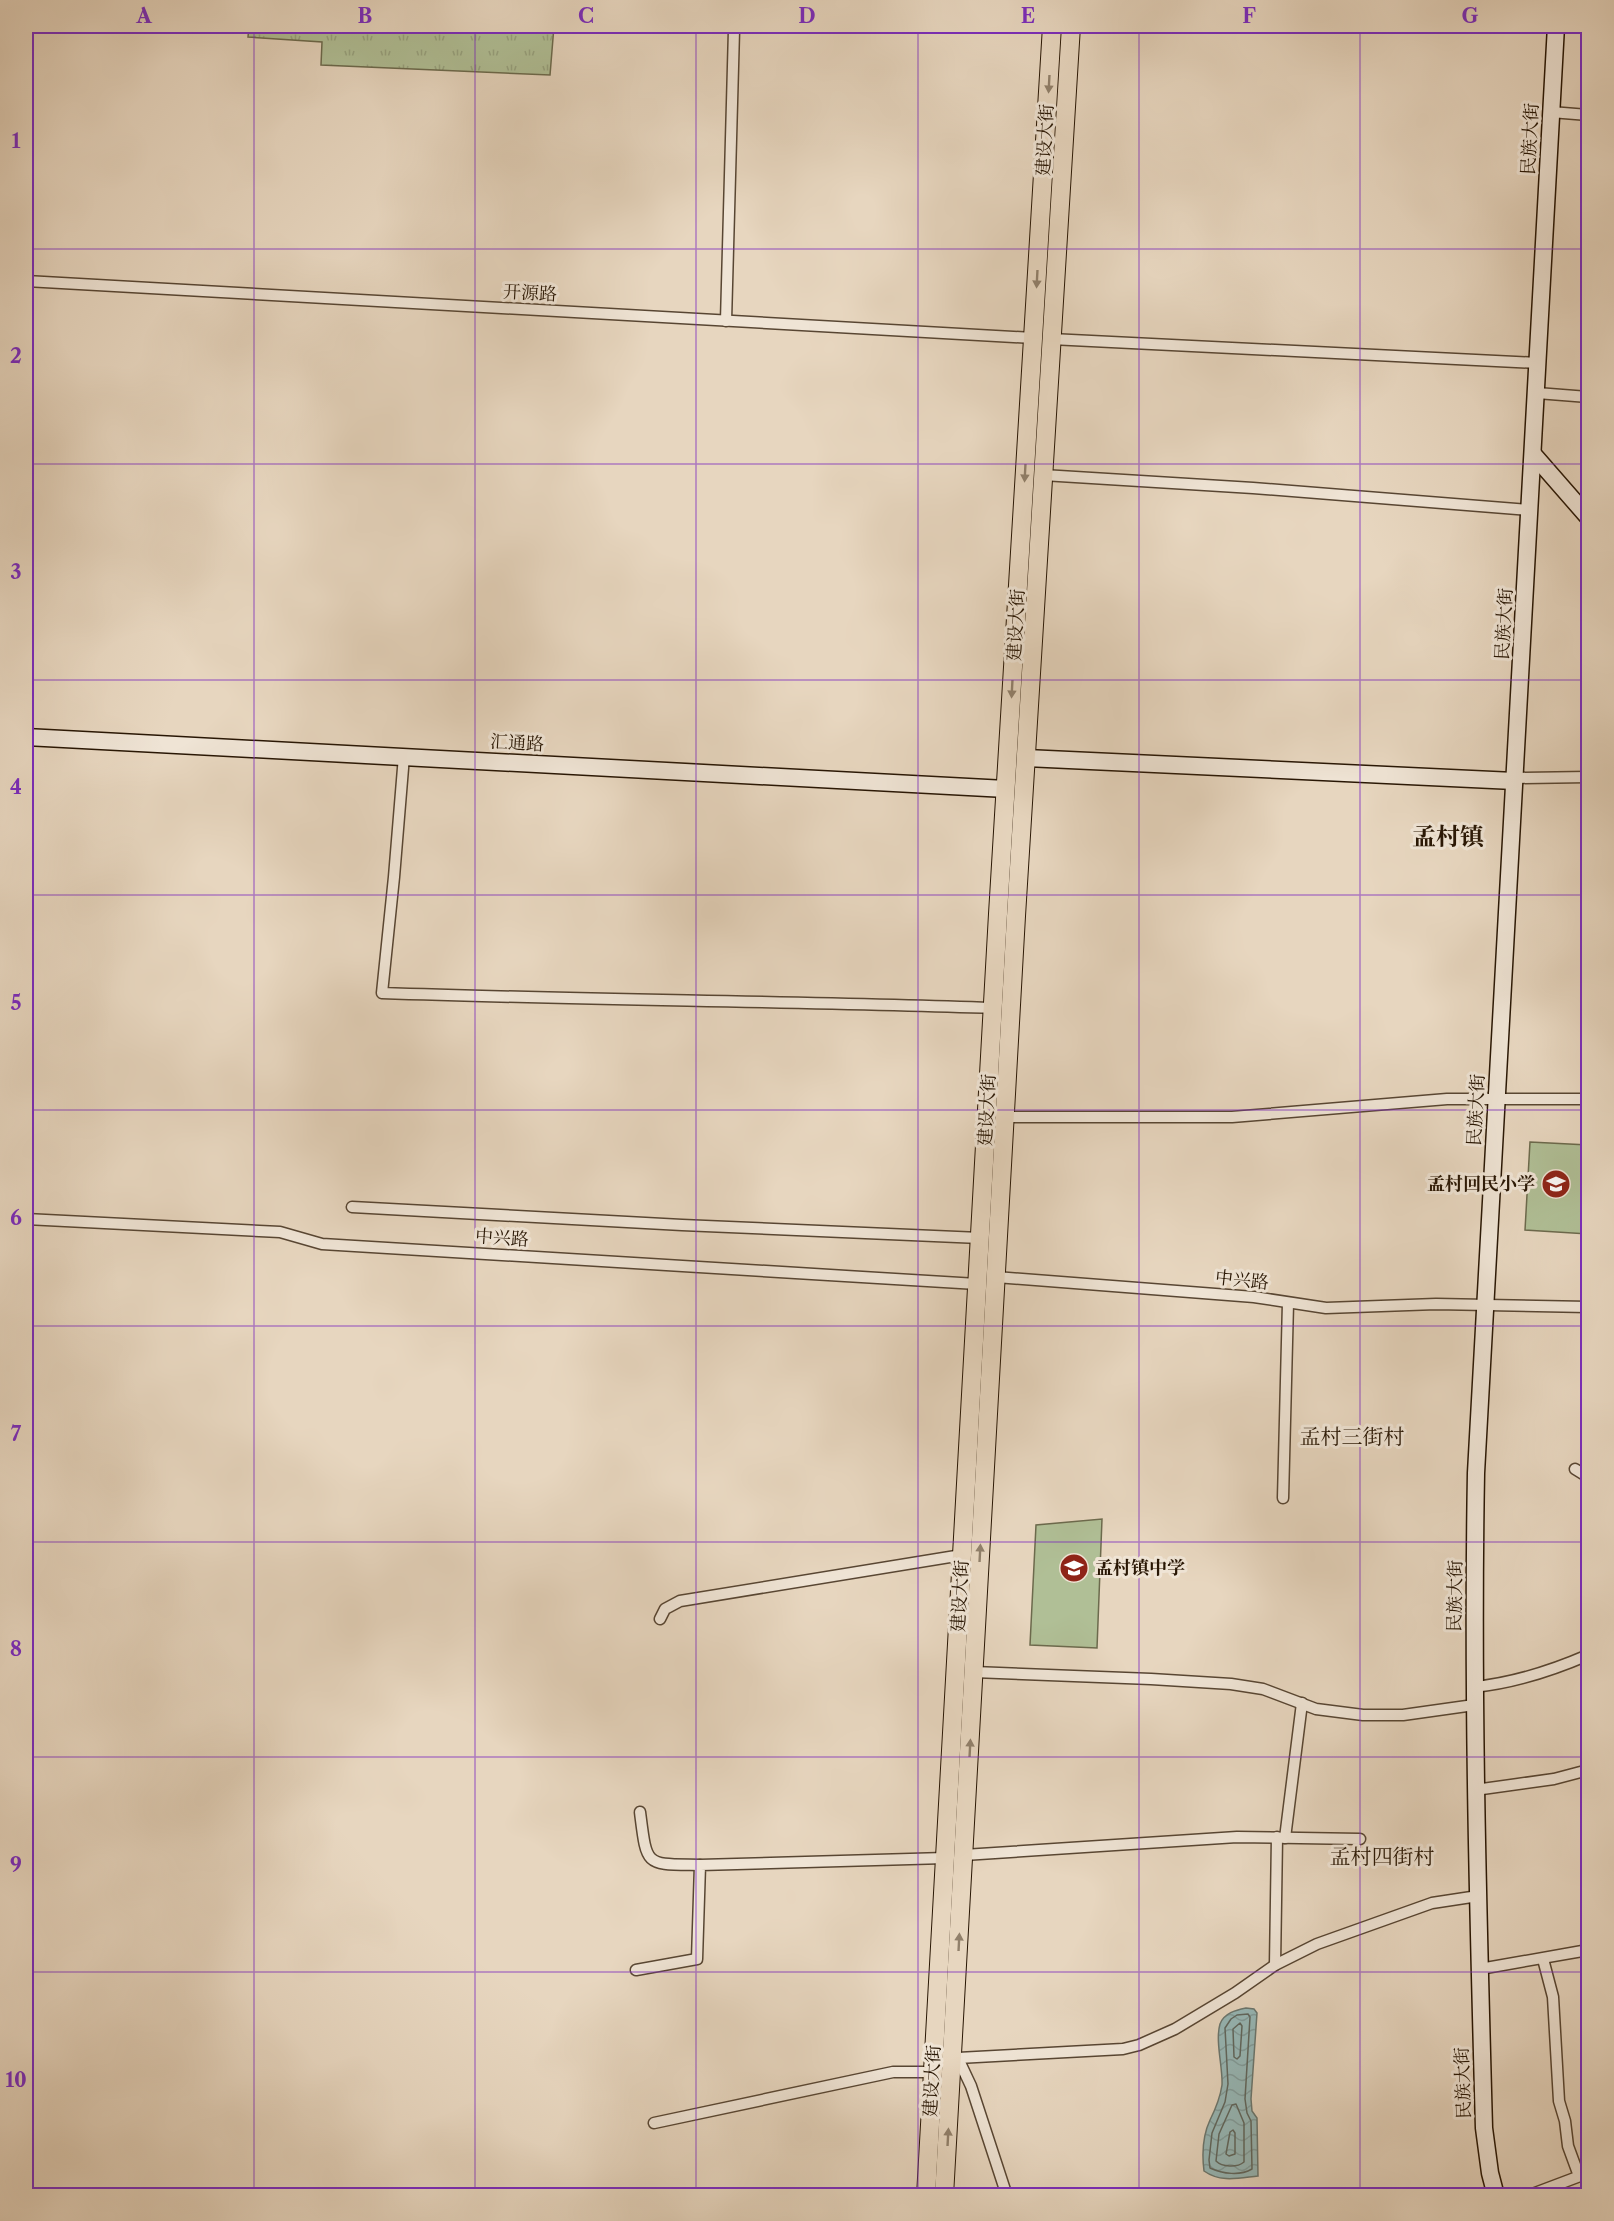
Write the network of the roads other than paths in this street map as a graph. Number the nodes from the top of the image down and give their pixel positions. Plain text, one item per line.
1 (736, 26) edge
2 (1052, 26) edge
3 (1071, 26) edge
4 (1556, 26) edge
5 (1551, 112) junction
6 (1588, 115) edge
7 (26, 281) edge
8 (726, 321) junction
9 (1042, 339) junction
10 (1538, 363) junction
11 (1537, 393) junction
12 (1588, 397) edge
13 (1533, 454) junction
14 (1043, 475) junction
15 (1530, 510) junction
16 (1588, 518) edge
17 (26, 737) edge
18 (404, 756) junction
19 (1026, 758) junction
20 (1588, 777) edge
21 (1514, 780) junction
22 (1006, 789) junction
23 (993, 1008) junction
24 (1496, 1099) junction
25 (1588, 1099) edge
26 (1005, 1117) junction
27 (352, 1207) dead end
28 (26, 1219) edge
29 (980, 1238) junction
30 (996, 1276) junction
31 (977, 1284) junction
32 (1287, 1303) junction
33 (1485, 1304) junction
34 (1588, 1307) edge
35 (1575, 1469) dead end
36 (1588, 1478) edge
37 (1283, 1498) dead end
38 (962, 1555) junction
39 (660, 1619) dead end
40 (1588, 1655) edge
41 (974, 1672) junction
42 (1474, 1687) junction
43 (1302, 1703) junction
44 (1474, 1705) junction
45 (1588, 1770) edge
46 (1475, 1790) junction
47 (640, 1812) dead end
48 (1281, 1838) junction
49 (1360, 1839) dead end
50 (964, 1855) junction
51 (945, 1858) junction
52 (700, 1865) junction
53 (1478, 1896) junction
54 (1588, 1950) edge
55 (1544, 1959) junction
56 (1275, 1965) junction
57 (1480, 1969) junction
58 (636, 1970) dead end
59 (955, 2052) junction
60 (933, 2072) junction
61 (654, 2123) dead end
62 (1584, 2175) edge
63 (926, 2196) edge
64 (944, 2196) edge
65 (1007, 2196) edge
66 (1496, 2196) edge
67 (1527, 2196) edge

1 - 8 street
2 -> 9 main road, 建设大街
3 - 9 main road, 建设大街
4 - 5 main road, 民族大街
5 - 6 street
5 - 10 main road, 民族大街
7 - 8 street, 开源路
8 - 9 street, 开源路
9 - 10 street, 开源路
9 - 14 main road, 建设大街
9 -> 22 main road, 建设大街
10 - 11 main road, 民族大街
11 - 12 street
11 - 13 main road, 民族大街
13 - 15 main road, 民族大街
13 - 16 main road
14 - 15 street
14 - 19 main road, 建设大街
15 - 21 main road, 民族大街
17 - 18 main road, 汇通路
18 - 22 main road, 汇通路
18 - 23 street
19 - 21 main road
19 - 26 main road, 建设大街
20 - 21 street
21 - 24 main road, 民族大街
22 - 23 main road, 建设大街
23 - 29 main road, 建设大街
24 - 25 street
24 - 26 street
24 - 33 main road, 民族大街
26 - 30 main road, 建设大街
27 - 29 street
28 - 31 street, 中兴路
29 - 31 main road, 建设大街
30 - 32 street, 中兴路
41 -> 30 main road, 建设大街
31 - 38 main road, 建设大街
32 - 33 street, 中兴路
32 - 37 street
33 - 34 street, 中兴路
33 - 42 main road, 民族大街
35 - 36 street
38 - 39 street
38 - 51 main road, 建设大街
40 - 42 street
41 - 43 street
50 -> 41 main road, 建设大街
42 - 44 main road, 民族大街
43 - 44 street
43 - 48 street
44 - 46 main road, 民族大街
45 - 46 street
46 - 53 main road, 民族大街
47 - 52 street
48 - 49 street
48 - 50 street
48 - 56 street
59 -> 50 main road, 建设大街
51 - 52 street
51 - 60 main road, 建设大街
52 - 58 street
53 - 56 street
53 - 57 main road, 民族大街
54 - 55 street
55 - 57 street
55 - 62 street
56 - 59 street
57 - 66 main road, 民族大街
64 -> 59 main road, 建设大街
59 - 65 street
60 - 61 street
60 - 63 main road, 建设大街
62 - 67 street

